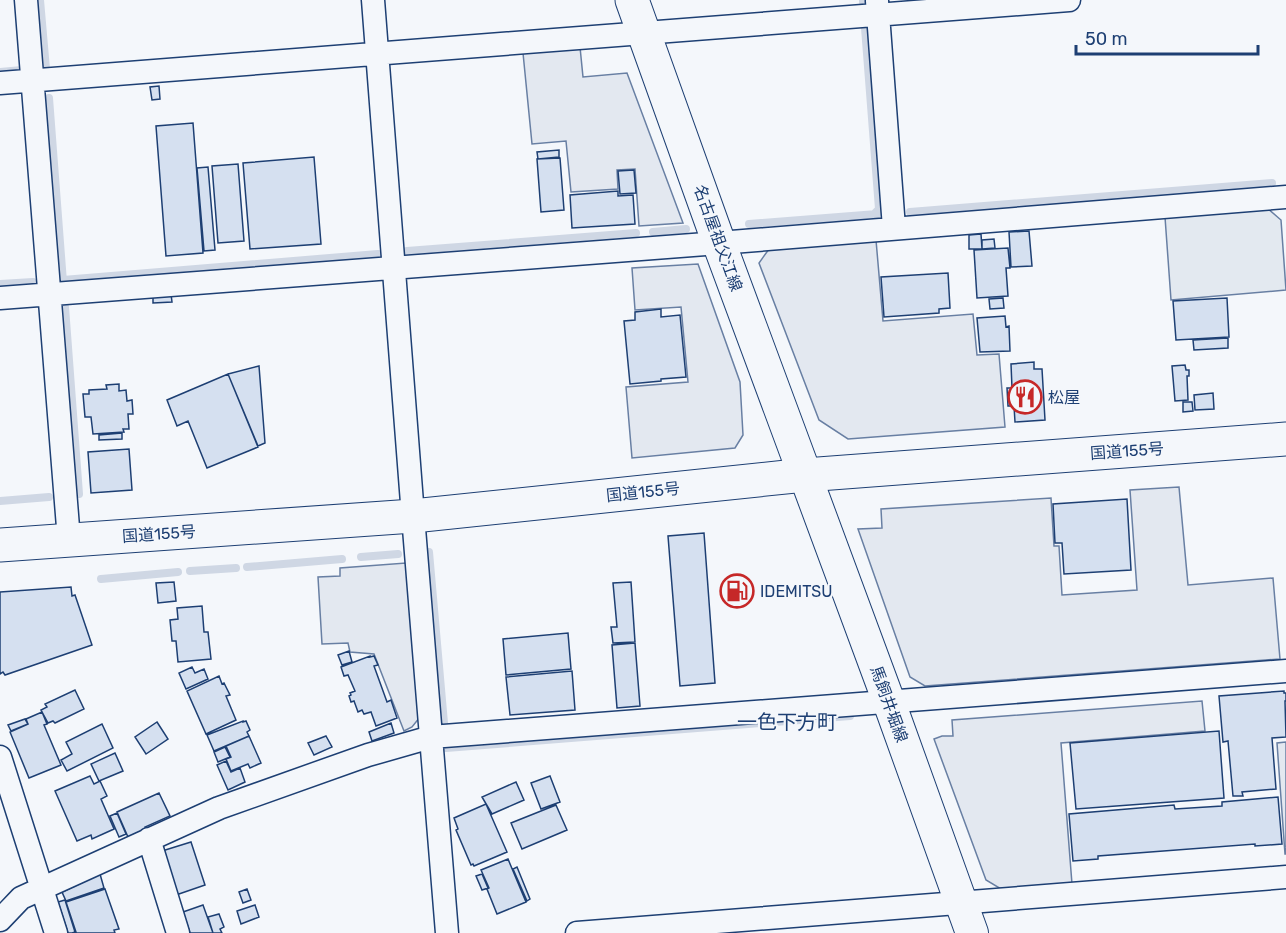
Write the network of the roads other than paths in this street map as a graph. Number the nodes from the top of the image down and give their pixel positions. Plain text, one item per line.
1 (26, 0) edge
2 (373, 0) edge
3 (632, 0) edge
4 (1069, 0) edge
5 (877, 8) edge
6 (645, 34) junction
7 (378, 54) junction
8 (32, 80) junction
9 (0, 83) edge
10 (1286, 197) edge
11 (894, 228) junction
12 (719, 243) junction
13 (394, 267) junction
14 (50, 294) junction
15 (0, 298) edge
16 (1286, 439) edge
17 (805, 475) junction
18 (413, 516) junction
19 (69, 540) junction
20 (0, 545) edge
21 (1286, 671) edge
22 (889, 702) junction
23 (431, 737) junction
24 (0, 757) edge
25 (8, 813) edge
26 (148, 839) junction
27 (1286, 877) edge
28 (42, 890) junction
29 (960, 902) junction
30 (0, 920) edge
31 (57, 933) edge
32 (178, 933) edge
33 (447, 933) edge
34 (577, 933) edge
35 (972, 933) edge

1 - 8 street
2 - 7 street
3 - 6 main road, 名古屋祖父江線
4 - 5 street
5 - 6 street
5 - 11 street
6 - 7 street
6 - 12 main road, 名古屋祖父江線
7 - 8 street
7 - 13 street
8 - 9 street
8 - 14 street
10 - 11 street
11 - 12 street
12 - 13 street
12 - 17 main road, 名古屋祖父江線
13 - 14 street
13 - 18 street
14 - 15 street
14 - 19 street
16 - 17 main road, 国道155号
17 - 18 main road, 国道155号
17 - 22 main road, 馬飼井堀線
18 - 19 main road, 国道155号
18 - 23 street
19 - 20 main road, 国道155号
21 - 22 street
22 - 23 street
22 - 29 main road, 馬飼井堀線
23 - 26 street
23 - 33 street
24 - 25 street
25 - 28 street
26 - 28 street
26 - 32 street
27 - 29 street
28 - 30 street
28 - 31 street
29 - 34 street
29 - 35 main road, 馬飼井堀線

